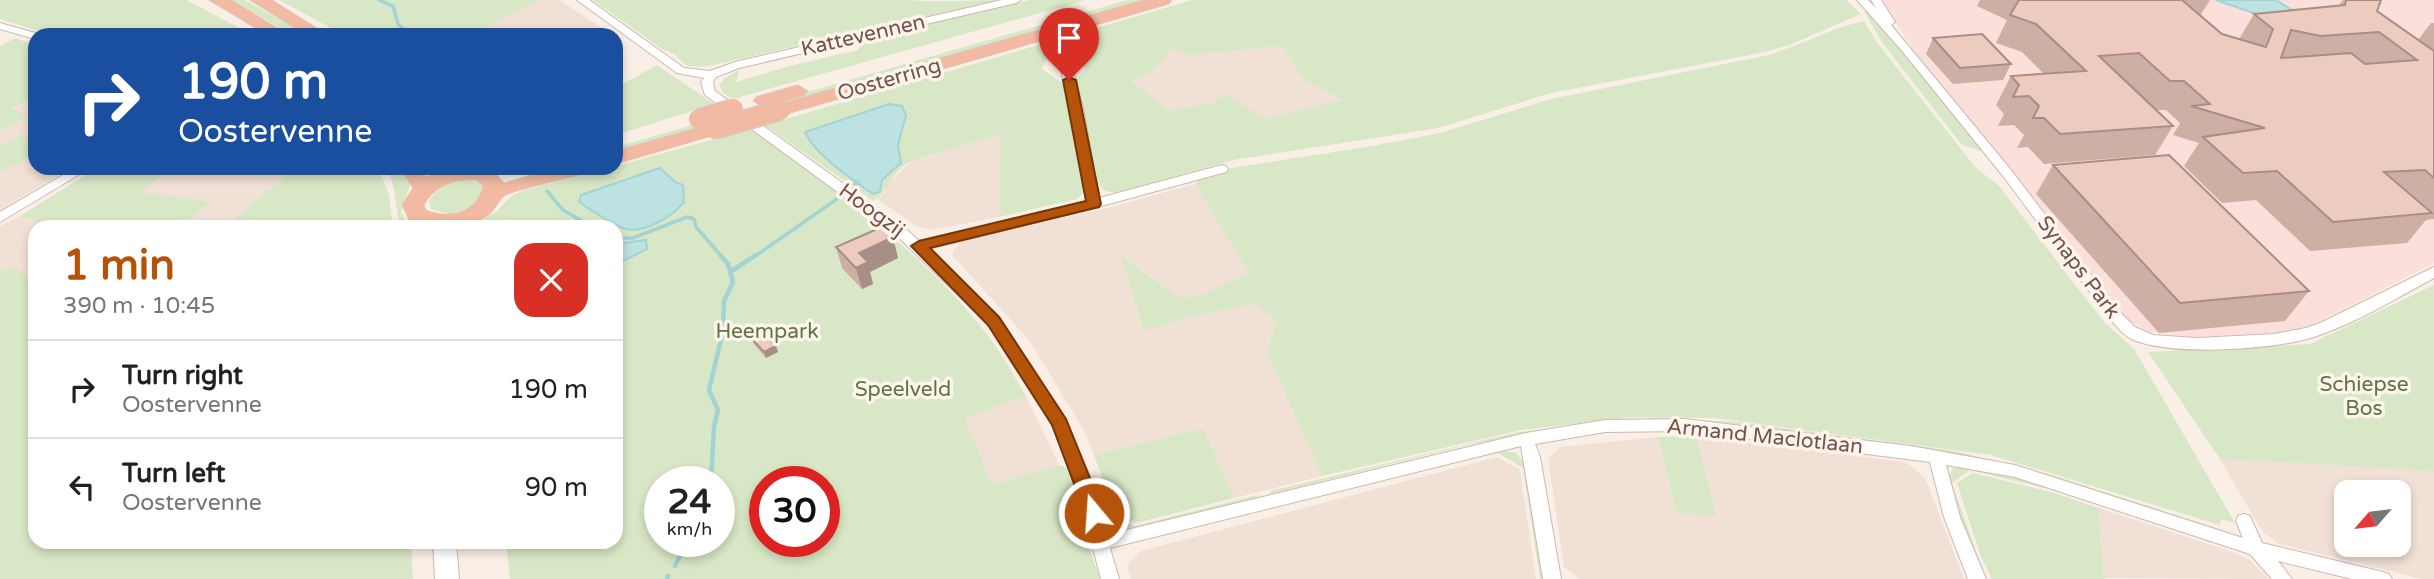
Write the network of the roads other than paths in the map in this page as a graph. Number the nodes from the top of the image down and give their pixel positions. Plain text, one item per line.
1 (218, 0) edge
2 (259, 0) edge
3 (582, 0) edge
4 (1016, 0) edge
5 (1114, 0) edge
6 (1163, 0) edge
7 (1862, 0) edge
8 (1876, 0) edge
9 (0, 26) edge
10 (268, 28) edge
11 (307, 28) edge
12 (621, 28) edge
13 (623, 29) edge
14 (28, 34) edge
15 (1907, 50) junction
16 (1066, 67) dead end
17 (711, 75) junction
18 (771, 105) junction
19 (707, 124) junction
20 (623, 142) edge
21 (623, 155) edge
22 (1222, 169) dead end
23 (72, 175) edge
24 (414, 175) edge
25 (440, 175) edge
26 (512, 175) edge
27 (493, 177) edge
28 (424, 189) junction
29 (1094, 204) junction
30 (0, 218) edge
31 (423, 220) edge
32 (468, 220) edge
33 (919, 246) junction
34 (2434, 272) edge
35 (1526, 439) junction
36 (1936, 456) junction
37 (2244, 521) dead end
38 (1101, 543) junction
39 (445, 549) edge
40 (2256, 549) junction
41 (447, 579) edge
42 (1111, 579) edge
43 (1552, 579) edge
44 (1978, 579) edge
45 (2283, 579) edge
46 (2383, 579) edge

1 - 10 highway
2 - 11 highway
3 - 12 street
4 - 17 street, Kattevennen
5 - 18 highway, Oosterring
6 - 18 highway, Oosterring
7 - 15 street, Synaps Park
8 - 15 street, Synaps Park
9 - 14 street
13 - 17 street
15 - 34 street, Synaps Park
16 - 29 street
17 - 33 street, Hoogzij
18 - 19 highway, Oosterring, bridge
19 - 20 highway, Oosterring
19 - 21 highway, Oosterring
22 - 29 street
23 - 30 street
24 - 28 highway
25 - 28 highway
26 - 27 highway
27 - 32 highway
28 - 31 highway
29 - 33 street
33 - 38 street, Hoogzij
35 - 36 street, Armand Maclotlaan
35 - 38 street, Armand Maclotlaan
35 - 43 street
36 - 40 street, Armand Maclotlaan
36 - 44 street
37 - 40 street
38 - 42 street, Hoogzij
39 - 41 main road
40 - 45 street
40 - 46 street, Armand Maclotlaan

